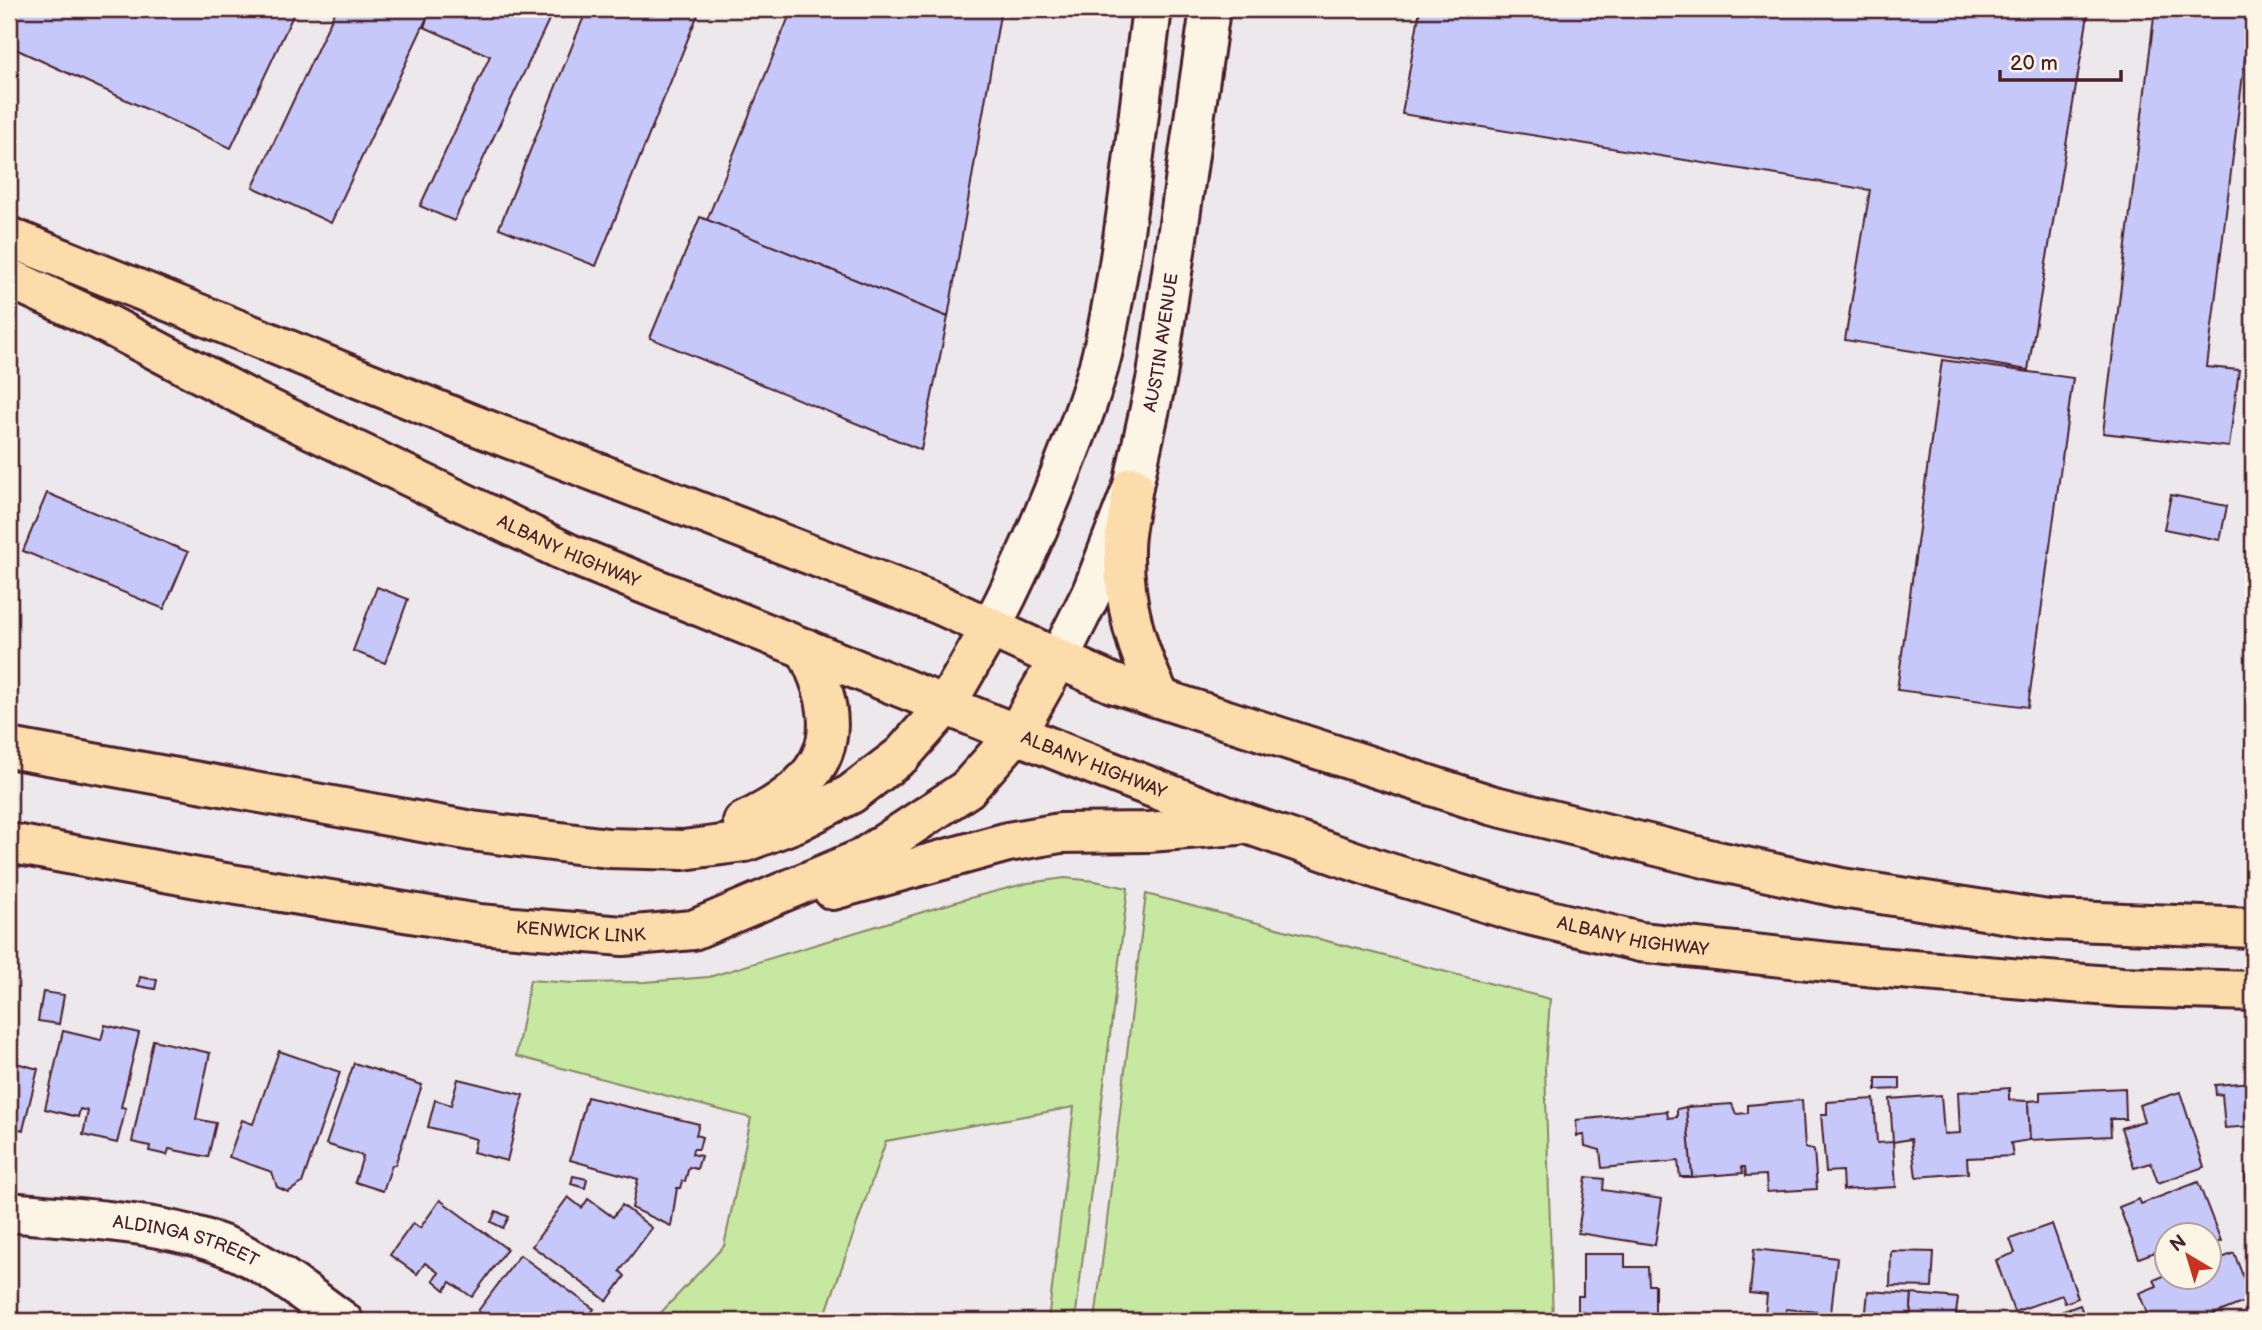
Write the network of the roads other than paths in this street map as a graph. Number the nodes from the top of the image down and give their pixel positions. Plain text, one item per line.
1 (1152, 9) edge
2 (1210, 9) edge
3 (9, 237) edge
4 (9, 278) edge
5 (1133, 486) junction
6 (991, 627) junction
7 (805, 648) junction
8 (1058, 660) junction
9 (1160, 697) junction
10 (946, 705) junction
11 (1016, 734) junction
12 (9, 748) edge
13 (1247, 824) junction
14 (9, 843) edge
15 (683, 850) junction
16 (2253, 928) edge
17 (694, 930) junction
18 (2253, 991) edge
19 (9, 1212) edge
20 (343, 1321) edge

1 - 6 main road
2 - 5 main road, AUSTIN AVENUE
3 - 6 highway
4 - 7 highway, ALBANY HIGHWAY
5 - 8 main road, AUSTIN AVENUE
5 - 9 highway
6 - 8 highway
6 - 10 highway
7 - 10 highway, ALBANY HIGHWAY
7 - 15 highway
8 - 9 highway
8 - 11 highway, KENWICK LINK
9 - 16 highway
10 - 11 highway, ALBANY HIGHWAY
10 - 15 highway
11 - 13 highway, ALBANY HIGHWAY
11 - 17 highway, KENWICK LINK
12 - 15 highway
13 - 17 highway
13 - 18 highway, ALBANY HIGHWAY
14 - 17 highway, KENWICK LINK
19 - 20 main road, ALDINGA STREET

